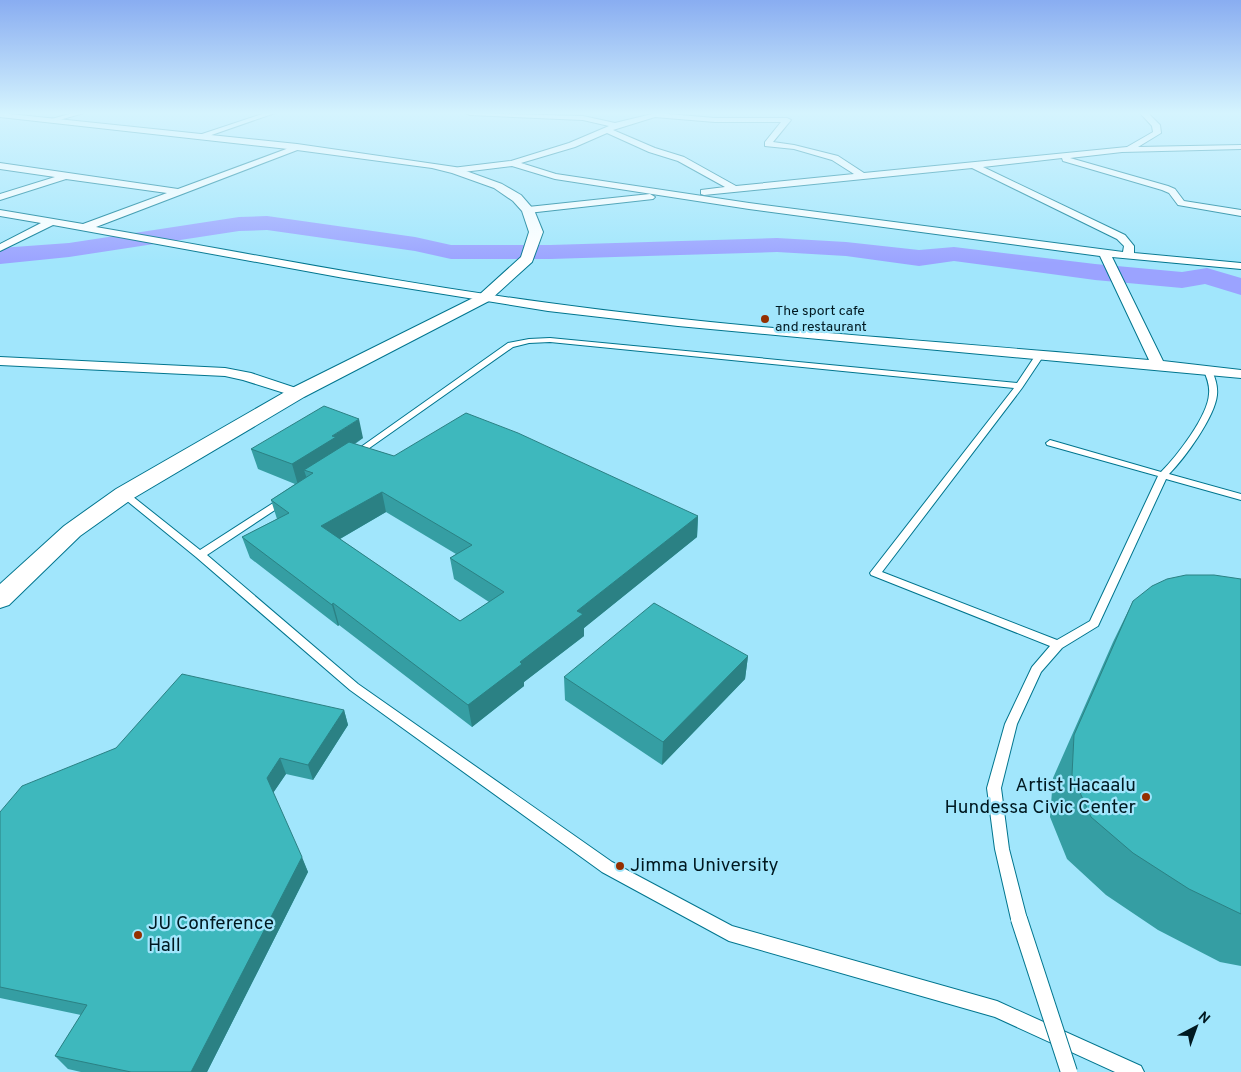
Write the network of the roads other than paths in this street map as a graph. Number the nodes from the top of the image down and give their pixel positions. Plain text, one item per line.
1 (255, 163) edge
2 (421, 163) edge
3 (512, 163) joint
4 (690, 163) edge
5 (843, 163) edge
6 (998, 163) edge
7 (1081, 163) edge
8 (0, 166) edge
9 (973, 166) junction
10 (455, 170) junction
11 (65, 177) junction
12 (864, 177) junction
13 (735, 189) junction
14 (179, 192) junction
15 (676, 194) junction
16 (0, 196) edge
17 (528, 210) junction
18 (0, 213) edge
19 (1241, 213) edge
20 (51, 222) junction
21 (85, 227) junction
22 (0, 248) edge
23 (1104, 253) junction
24 (1128, 256) junction
25 (1241, 266) edge
26 (484, 298) junction
27 (1040, 355) junction
28 (0, 361) edge
29 (1158, 364) junction
30 (1208, 371) junction
31 (1241, 374) edge
32 (1019, 386) junction
33 (296, 393) junction
34 (1050, 443) dead end
35 (349, 458) edge
36 (1163, 476) junction
37 (124, 494) junction
38 (291, 495) edge
39 (1241, 497) edge
40 (200, 555) junction
41 (1, 596) edge
42 (1058, 644) junction
43 (1069, 1072) edge
44 (1135, 1072) edge

1 - 14 street
2 - 10 street
3 - 10 street
3 - 15 street
4 - 13 street
5 - 12 street
6 - 9 street
7 - 19 street
8 - 11 street
9 - 12 street
9 - 24 street
10 - 17 street
11 - 14 street
11 - 16 street
12 - 13 street
13 - 15 street
14 - 21 street
15 - 17 street
15 - 23 street
17 - 26 street
18 - 20 street
20 - 21 street
20 - 22 street
21 - 26 street
23 - 24 street
23 - 29 street
24 - 25 street
26 - 27 street
26 - 33 street
27 - 29 street
27 - 32 lane
28 - 33 street
29 - 30 street
30 - 31 street
30 - 36 lane
32 - 35 lane
32 - 42 lane
33 - 37 street
34 - 36 lane
36 - 39 lane
36 - 42 lane
37 - 40 lane
37 - 41 street
38 - 40 lane
40 - 44 lane
42 - 43 lane, bridge

